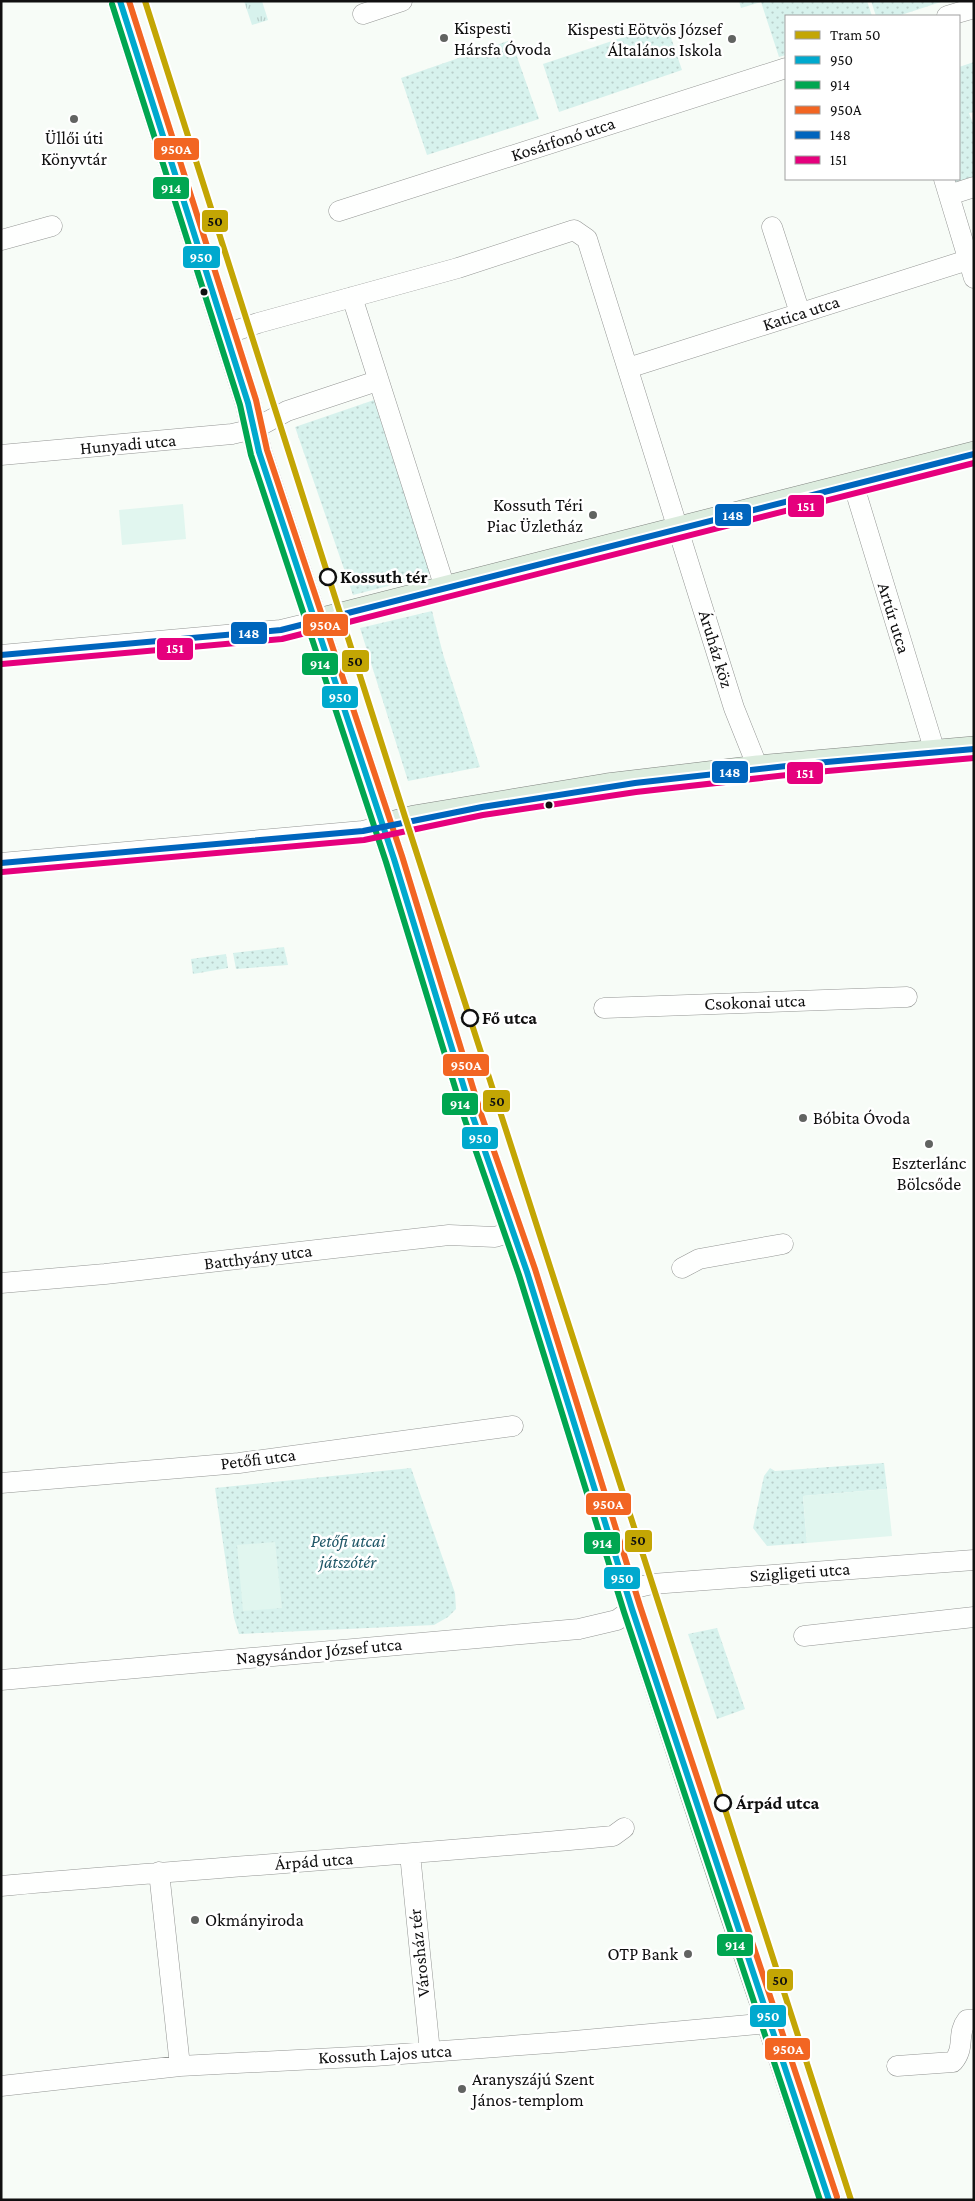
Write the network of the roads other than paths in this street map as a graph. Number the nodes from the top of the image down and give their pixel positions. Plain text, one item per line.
1 (120, 1) edge
2 (402, 1) edge
3 (974, 8) edge
4 (363, 14) dead end
5 (950, 15) edge
6 (785, 68) edge
7 (946, 187) edge
8 (974, 187) edge
9 (339, 211) dead end
10 (52, 226) dead end
11 (772, 227) dead end
12 (1, 240) edge
13 (972, 265) edge
14 (352, 298) junction
15 (800, 313) junction
16 (226, 334) junction
17 (628, 368) junction
18 (377, 381) junction
19 (254, 429) junction
20 (974, 454) edge
21 (1, 455) edge
22 (853, 483) junction
23 (678, 528) junction
24 (445, 588) junction
25 (314, 622) junction
26 (1, 655) edge
27 (974, 749) edge
28 (935, 752) junction
29 (758, 768) junction
30 (383, 826) junction
31 (1, 863) edge
32 (907, 997) dead end
33 (604, 1008) dead end
34 (514, 1231) junction
35 (783, 1244) dead end
36 (682, 1268) dead end
37 (1, 1283) edge
38 (513, 1426) dead end
39 (1, 1483) edge
40 (974, 1560) edge
41 (629, 1600) junction
42 (974, 1617) edge
43 (804, 1636) dead end
44 (1, 1680) edge
45 (624, 1828) dead end
46 (410, 1854) junction
47 (159, 1872) junction
48 (1, 1886) edge
49 (974, 2020) edge
50 (769, 2022) junction
51 (430, 2052) junction
52 (180, 2066) junction
53 (897, 2066) dead end
54 (1, 2086) edge
55 (829, 2200) edge

1 - 16 main road
2 - 4 street
3 - 5 street
6 - 9 street, Kosárfonó utca
7 - 8 street
7 - 13 street
10 - 12 street
11 - 15 street
13 - 15 street, Katica utca
14 - 16 street
14 - 17 street
14 - 18 street
15 - 17 street, Katica utca
16 - 19 main road
17 - 23 street
18 - 19 street
18 - 24 street
19 - 21 street, Hunyadi utca
19 - 25 main road
20 - 22 main road
22 - 23 main road
22 - 28 street, Artúr utca
23 - 24 main road
23 - 29 street, Áruház köz
24 - 25 main road
25 - 26 street
25 - 30 main road
27 - 28 main road
28 - 29 main road
29 - 30 main road
30 - 31 street
30 - 34 main road
32 - 33 street, Csokonai utca
34 - 37 street, Batthyány utca
34 - 41 main road
35 - 36 street
38 - 39 street, Petőfi utca
40 - 41 street, Szigligeti utca
41 - 44 street, Nagysándor József utca
41 - 50 main road
42 - 43 street
45 - 46 street, Árpád utca
46 - 47 street, Árpád utca
46 - 51 street, Városház tér
47 - 48 street, Árpád utca
47 - 52 street
49 - 53 street
50 - 51 street, Kossuth Lajos utca
50 - 55 main road
51 - 52 street, Kossuth Lajos utca
52 - 54 street, Kossuth Lajos utca

